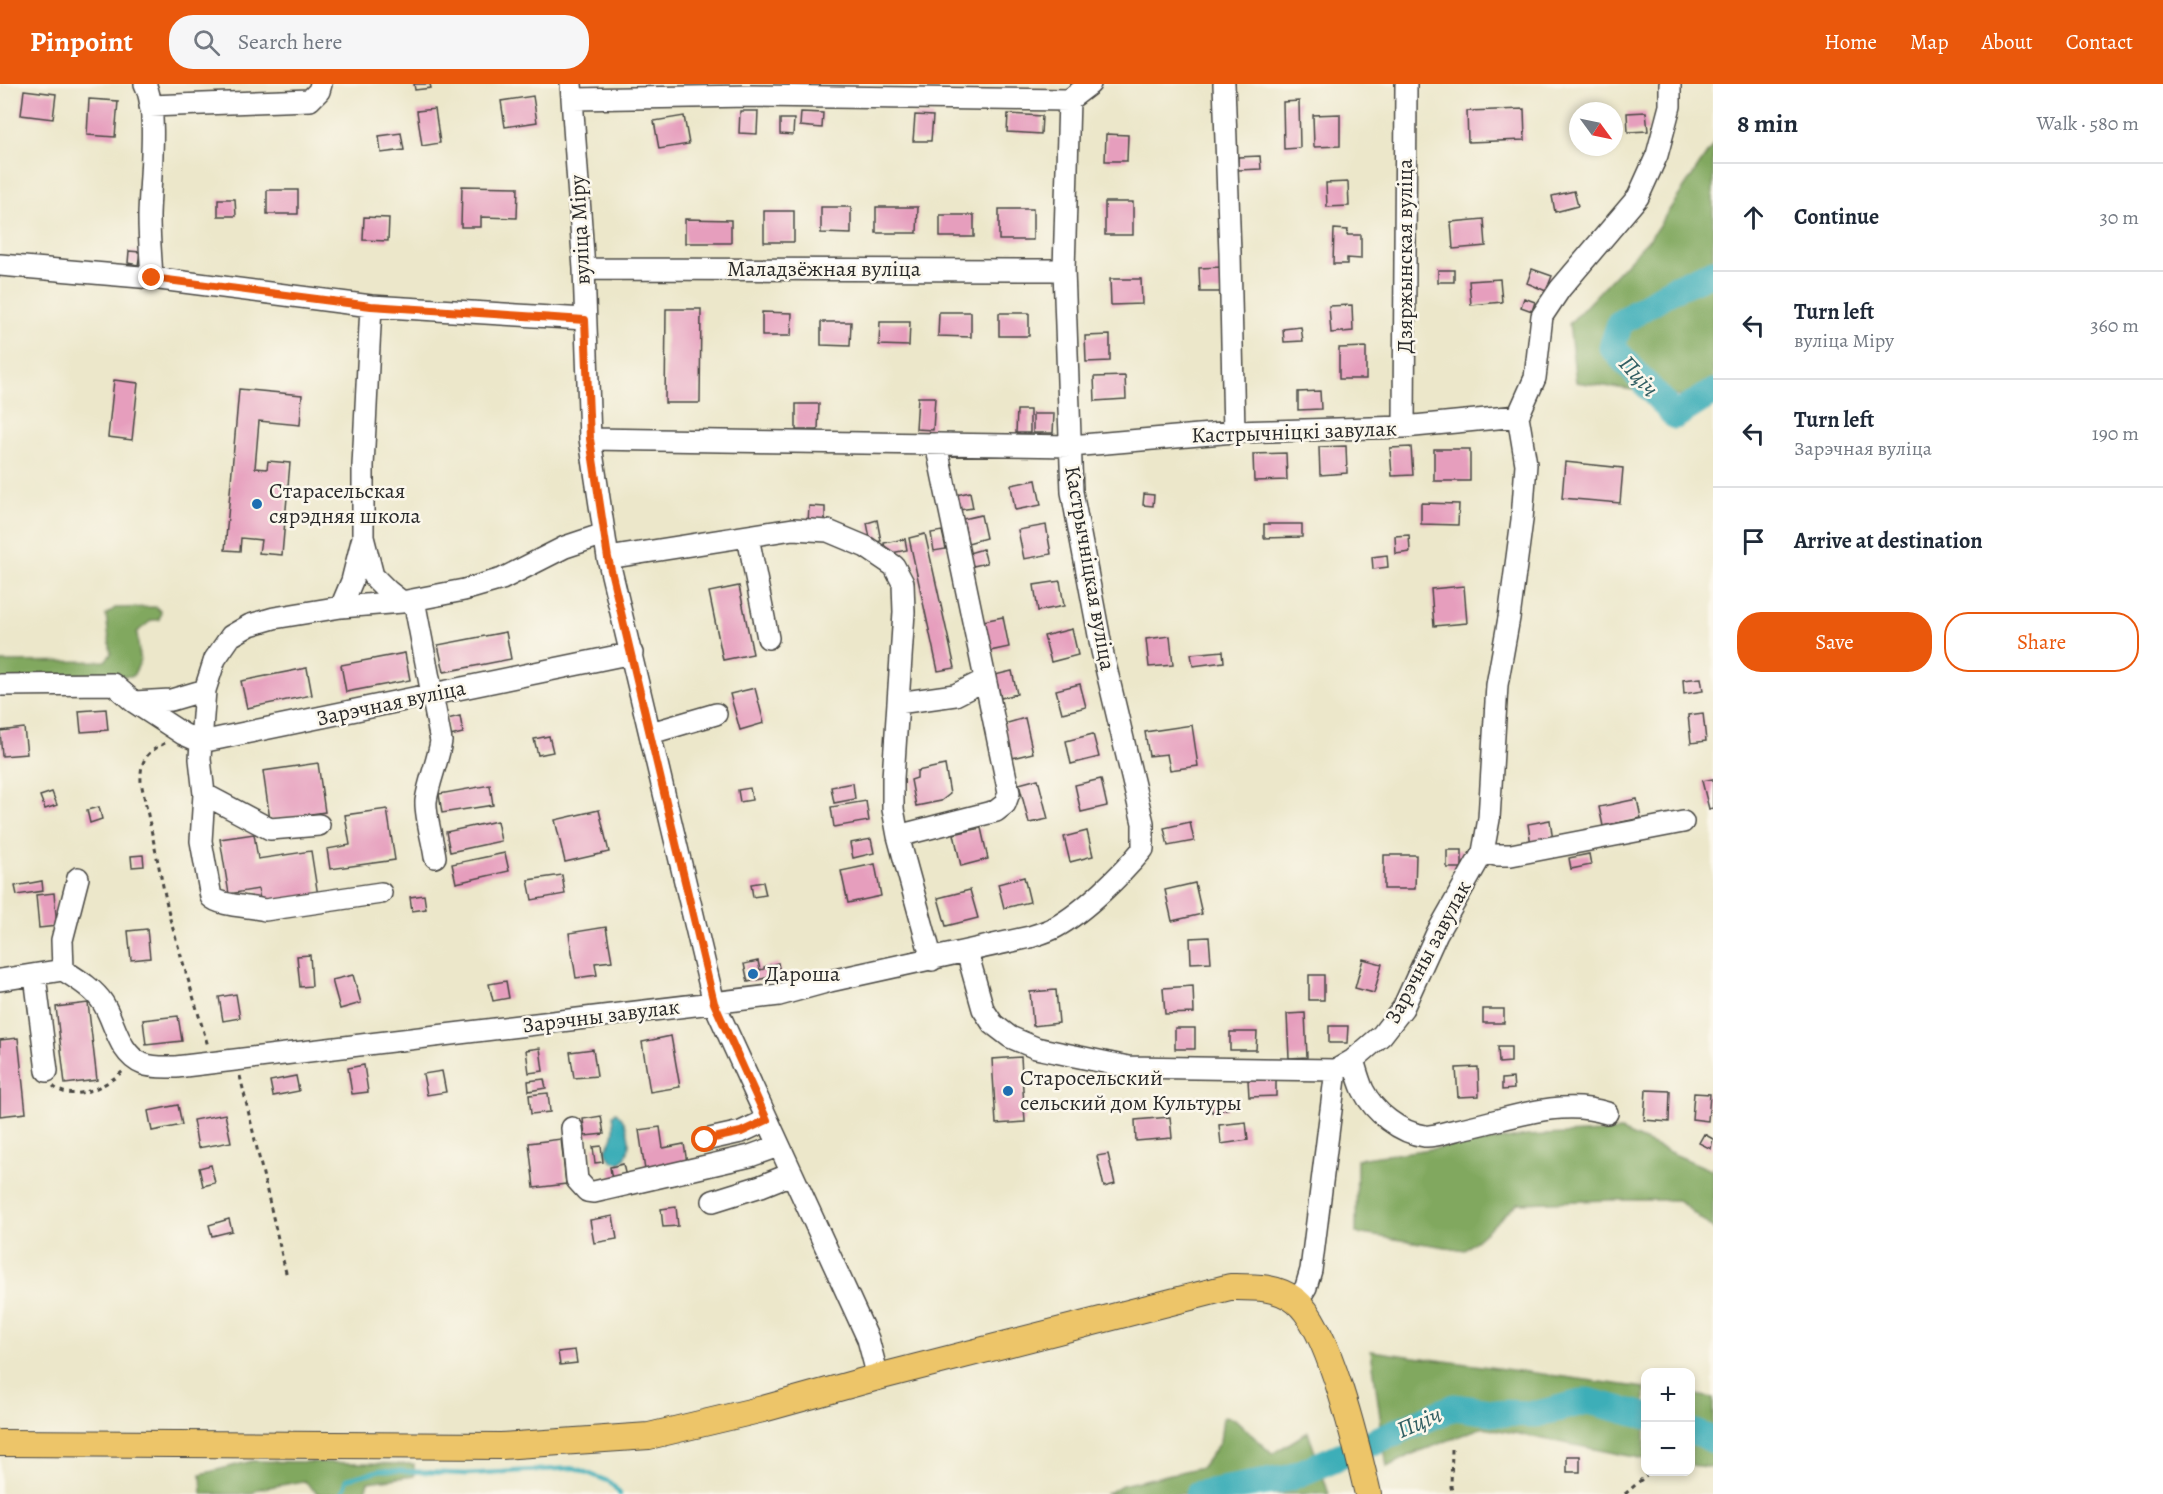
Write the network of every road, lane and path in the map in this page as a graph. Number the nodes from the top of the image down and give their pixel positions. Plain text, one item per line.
1 (145, 84) edge
2 (321, 84) edge
3 (1096, 84) edge
4 (1224, 84) edge
5 (1406, 84) edge
6 (1670, 84) edge
7 (749, 90) edge
8 (572, 92) edge
9 (1017, 92) edge
10 (1069, 99) junction
11 (150, 106) junction
12 (0, 265) edge
13 (584, 269) junction
14 (1064, 270) junction
15 (152, 278) junction
16 (371, 306) junction
17 (585, 320) junction
18 (1518, 416) junction
19 (1404, 427) junction
20 (1234, 432) junction
21 (590, 439) junction
22 (936, 444) junction
23 (1071, 446) junction
24 (604, 534) junction
25 (363, 537) junction
26 (748, 537) junction
27 (608, 558) junction
28 (408, 601) junction
29 (341, 607) junction
30 (768, 638) dead end
31 (632, 653) junction
32 (985, 680) junction
33 (0, 685) edge
34 (205, 690) junction
35 (433, 693) junction
36 (134, 702) junction
37 (898, 703) junction
38 (716, 714) dead end
39 (651, 733) junction
40 (192, 738) junction
41 (204, 794) junction
42 (1683, 822) dead end
43 (319, 825) dead end
44 (898, 836) junction
45 (1483, 852) junction
46 (435, 857) dead end
47 (78, 878) dead end
48 (381, 893) dead end
49 (967, 952) junction
50 (932, 960) junction
51 (63, 970) junction
52 (35, 976) junction
53 (0, 980) edge
54 (714, 1003) junction
55 (134, 1059) junction
56 (237, 1059) junction
57 (213, 1062) junction
58 (1345, 1065) junction
59 (47, 1071) joint
60 (1606, 1113) dead end
61 (767, 1120) junction
62 (572, 1128) dead end
63 (705, 1140) dead end
64 (778, 1146) junction
65 (791, 1174) junction
66 (713, 1201) dead end
67 (287, 1277) dead end
68 (1297, 1302) junction
69 (878, 1377) junction
70 (0, 1443) edge
71 (1452, 1449) dead end
72 (1645, 1476) edge
73 (1366, 1489) edge
74 (1453, 1494) edge
75 (1625, 1494) edge

1 - 11 street
2 - 11 street
3 - 10 street
4 - 20 street
5 - 19 street, Дзяржынская вуліца
6 - 18 street
7 - 8 street
7 - 9 street
8 - 13 street, вуліца Міру
9 - 10 street
10 - 14 street, Кастрычніцкая вуліца
11 - 15 street
12 - 15 street
13 - 14 street, Маладзёжная вуліца
13 - 17 street, вуліца Міру
14 - 23 street, Кастрычніцкая вуліца
15 - 16 street
16 - 17 street
16 - 25 street
17 - 21 street, вуліца Міру
18 - 19 street, Кастрычніцкі завулак
18 - 45 street, Зарэчны завулак
19 - 20 street, Кастрычніцкі завулак
20 - 23 street, Кастрычніцкі завулак
21 - 22 street, Кастрычніцкі завулак
21 - 24 street, вуліца Міру
22 - 23 street, Кастрычніцкі завулак
22 - 32 street
23 - 49 street, Кастрычніцкая вуліца
24 - 27 street, вуліца Міру
24 - 28 street
25 - 28 street
25 - 29 street
26 - 27 street
26 - 30 street
26 - 37 street
27 - 31 street, вуліца Міру
28 - 29 street
28 - 35 street
29 - 34 street
31 - 35 street, Зарэчная вуліца
31 - 39 street, вуліца Міру
32 - 37 street
32 - 44 street
33 - 36 street
34 - 36 street
34 - 40 street
35 - 40 street, Зарэчная вуліца
35 - 46 street
36 - 40 street
37 - 44 street
38 - 39 street
39 - 54 street, вуліца Міру
40 - 41 street
40 - 57 path
41 - 43 street
41 - 48 street
42 - 45 street
44 - 50 street
45 - 58 street, Зарэчны завулак
47 - 51 street
49 - 50 street, Зарэчны завулак
49 - 58 street
50 - 54 street, Зарэчны завулак
51 - 52 street
51 - 55 street
52 - 53 street
52 - 59 street
54 - 56 street, Зарэчны завулак
54 - 61 street, вуліца Міру
55 - 57 street, Зарэчны завулак
55 - 59 path
56 - 57 street, Зарэчны завулак
56 - 67 path
58 - 60 street
58 - 68 street
61 - 63 street
61 - 64 street, вуліца Міру
62 - 64 street
64 - 65 street, вуліца Міру
65 - 66 street
65 - 69 street, вуліца Міру
68 - 69 main road
68 - 73 main road
69 - 70 main road
71 - 74 path
72 - 75 path

